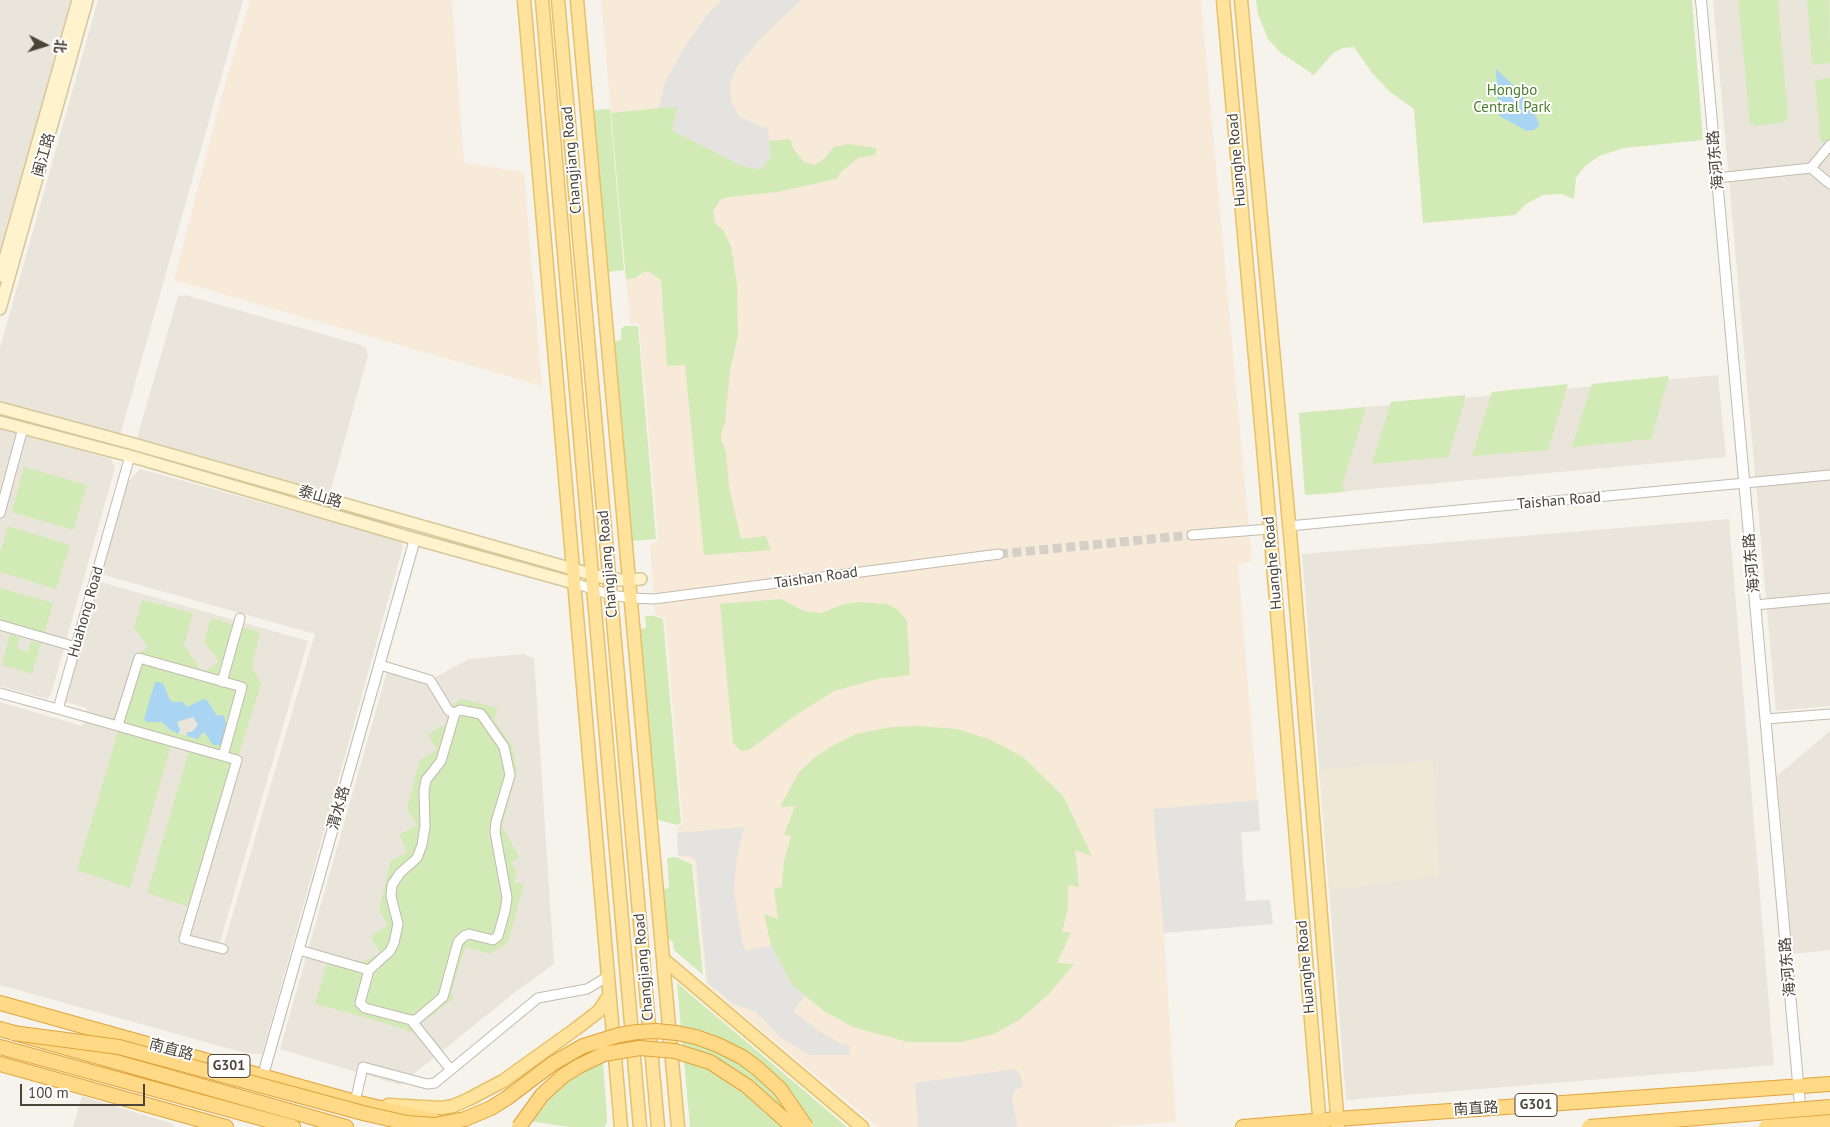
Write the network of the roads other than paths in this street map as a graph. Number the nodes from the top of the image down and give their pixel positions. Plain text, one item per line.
1 (78, 0) edge
2 (87, 0) edge
3 (524, 0) edge
4 (542, 0) edge
5 (558, 0) edge
6 (577, 0) edge
7 (1223, 0) edge
8 (1241, 0) edge
9 (1701, 0) edge
10 (1830, 146) edge
11 (1811, 168) junction
12 (1717, 178) junction
13 (1830, 184) edge
14 (0, 276) edge
15 (0, 310) edge
16 (0, 408) edge
17 (0, 422) edge
18 (23, 428) junction
19 (130, 456) junction
20 (1830, 475) edge
21 (1744, 484) junction
22 (0, 513) edge
23 (1289, 526) junction
24 (1270, 529) junction
25 (1192, 535) tunnel mouth
26 (415, 540) junction
27 (1000, 554) tunnel mouth
28 (572, 569) junction
29 (592, 574) junction
30 (609, 578) junction
31 (635, 579) junction
32 (574, 583) junction
33 (593, 589) junction
34 (611, 595) junction
35 (631, 598) junction
36 (1830, 598) edge
37 (1755, 605) junction
38 (240, 618) dead end
39 (0, 626) edge
40 (76, 647) junction
41 (380, 665) junction
42 (222, 682) junction
43 (0, 693) edge
44 (58, 709) junction
45 (455, 713) junction
46 (1830, 714) edge
47 (1766, 719) junction
48 (118, 725) junction
49 (223, 756) junction
50 (223, 950) dead end
51 (299, 950) junction
52 (663, 959) junction
53 (369, 970) junction
54 (607, 977) junction
55 (608, 997) junction
56 (0, 1003) edge
57 (411, 1020) junction
58 (7, 1031) edge
59 (6, 1049) edge
60 (0, 1064) edge
61 (451, 1070) junction
62 (263, 1075) junction
63 (1830, 1084) edge
64 (1798, 1087) junction
65 (355, 1102) junction
66 (1830, 1107) edge
67 (192, 1122) edge
68 (1830, 1122) edge
69 (1338, 1123) edge
70 (1320, 1124) edge
71 (211, 1125) edge
72 (226, 1127) edge
73 (259, 1127) edge
74 (293, 1127) edge
75 (346, 1127) edge
76 (459, 1127) edge
77 (519, 1127) edge
78 (620, 1127) edge
79 (640, 1127) edge
80 (658, 1127) edge
81 (678, 1127) edge
82 (793, 1127) edge
83 (806, 1127) edge
84 (862, 1127) edge
85 (1243, 1127) edge
86 (1589, 1127) edge
87 (1766, 1127) edge
88 (1802, 1127) edge

1 - 14 main road, 闽江路
2 - 15 main road, 闽江路
3 - 28 main road
4 - 29 main road, Changjiang Road
5 - 30 main road, Changjiang Road
6 - 31 main road
7 - 24 main road, Huanghe Road
8 - 23 main road, Huanghe Road
9 - 12 street, 海河东路
10 - 11 street
11 - 12 street
11 - 13 street
12 - 21 street, 海河东路
16 - 28 main road, 泰山路
17 - 18 main road, 泰山路
18 - 19 main road, 泰山路
18 - 22 street
19 - 26 main road, 泰山路
19 - 40 street, Huahong Road
20 - 21 street, Taishan Road
21 - 23 street, Taishan Road
21 - 37 street, 海河东路
23 - 69 main road, Huanghe Road
24 - 25 street
24 - 70 main road, Huanghe Road
26 - 32 main road, 泰山路
26 - 41 street, 渭水路
27 - 35 street, Taishan Road
28 - 29 main road, 泰山路
28 - 32 main road
29 - 30 main road, 泰山路
29 - 33 main road, Changjiang Road
30 - 31 main road, 泰山路
30 - 34 main road, Changjiang Road
31 - 35 main road
32 - 33 street, 泰山路
32 - 54 main road
33 - 34 street, 泰山路
33 - 79 main road, Changjiang Road
34 - 35 street, 泰山路
34 - 80 main road, Changjiang Road
35 - 52 main road
36 - 37 street
37 - 47 street, 海河东路
38 - 42 street
39 - 40 street
40 - 44 street, Huahong Road
41 - 45 street
41 - 51 street, 渭水路
42 - 48 street
42 - 49 street
43 - 44 street
44 - 48 street
45 - 53 street
45 - 57 street
46 - 47 street
47 - 64 street, 海河东路
48 - 49 street
49 - 50 street
51 - 53 street
51 - 62 street, 渭水路
52 - 81 main road
52 - 84 main road
53 - 57 street
54 - 55 main road
54 - 61 street
55 - 65 main road
55 - 78 main road
56 - 62 highway, 南直路 / G301
57 - 61 street
58 - 75 highway, bridge
58 - 83 highway, bridge
59 - 73 highway
59 - 74 highway
60 - 67 highway
61 - 65 street
62 - 65 highway, 南直路 / G301
63 - 64 highway, 南直路 / G301
64 - 69 highway, 南直路 / G301
64 - 88 street, 海河东路
65 - 76 highway, 南直路 / G301
66 - 86 highway, bridge
67 - 71 highway
68 - 87 highway, bridge
69 - 70 highway, 南直路 / G301
70 - 85 highway, 南直路 / G301
71 - 72 highway
77 - 82 highway, bridge

